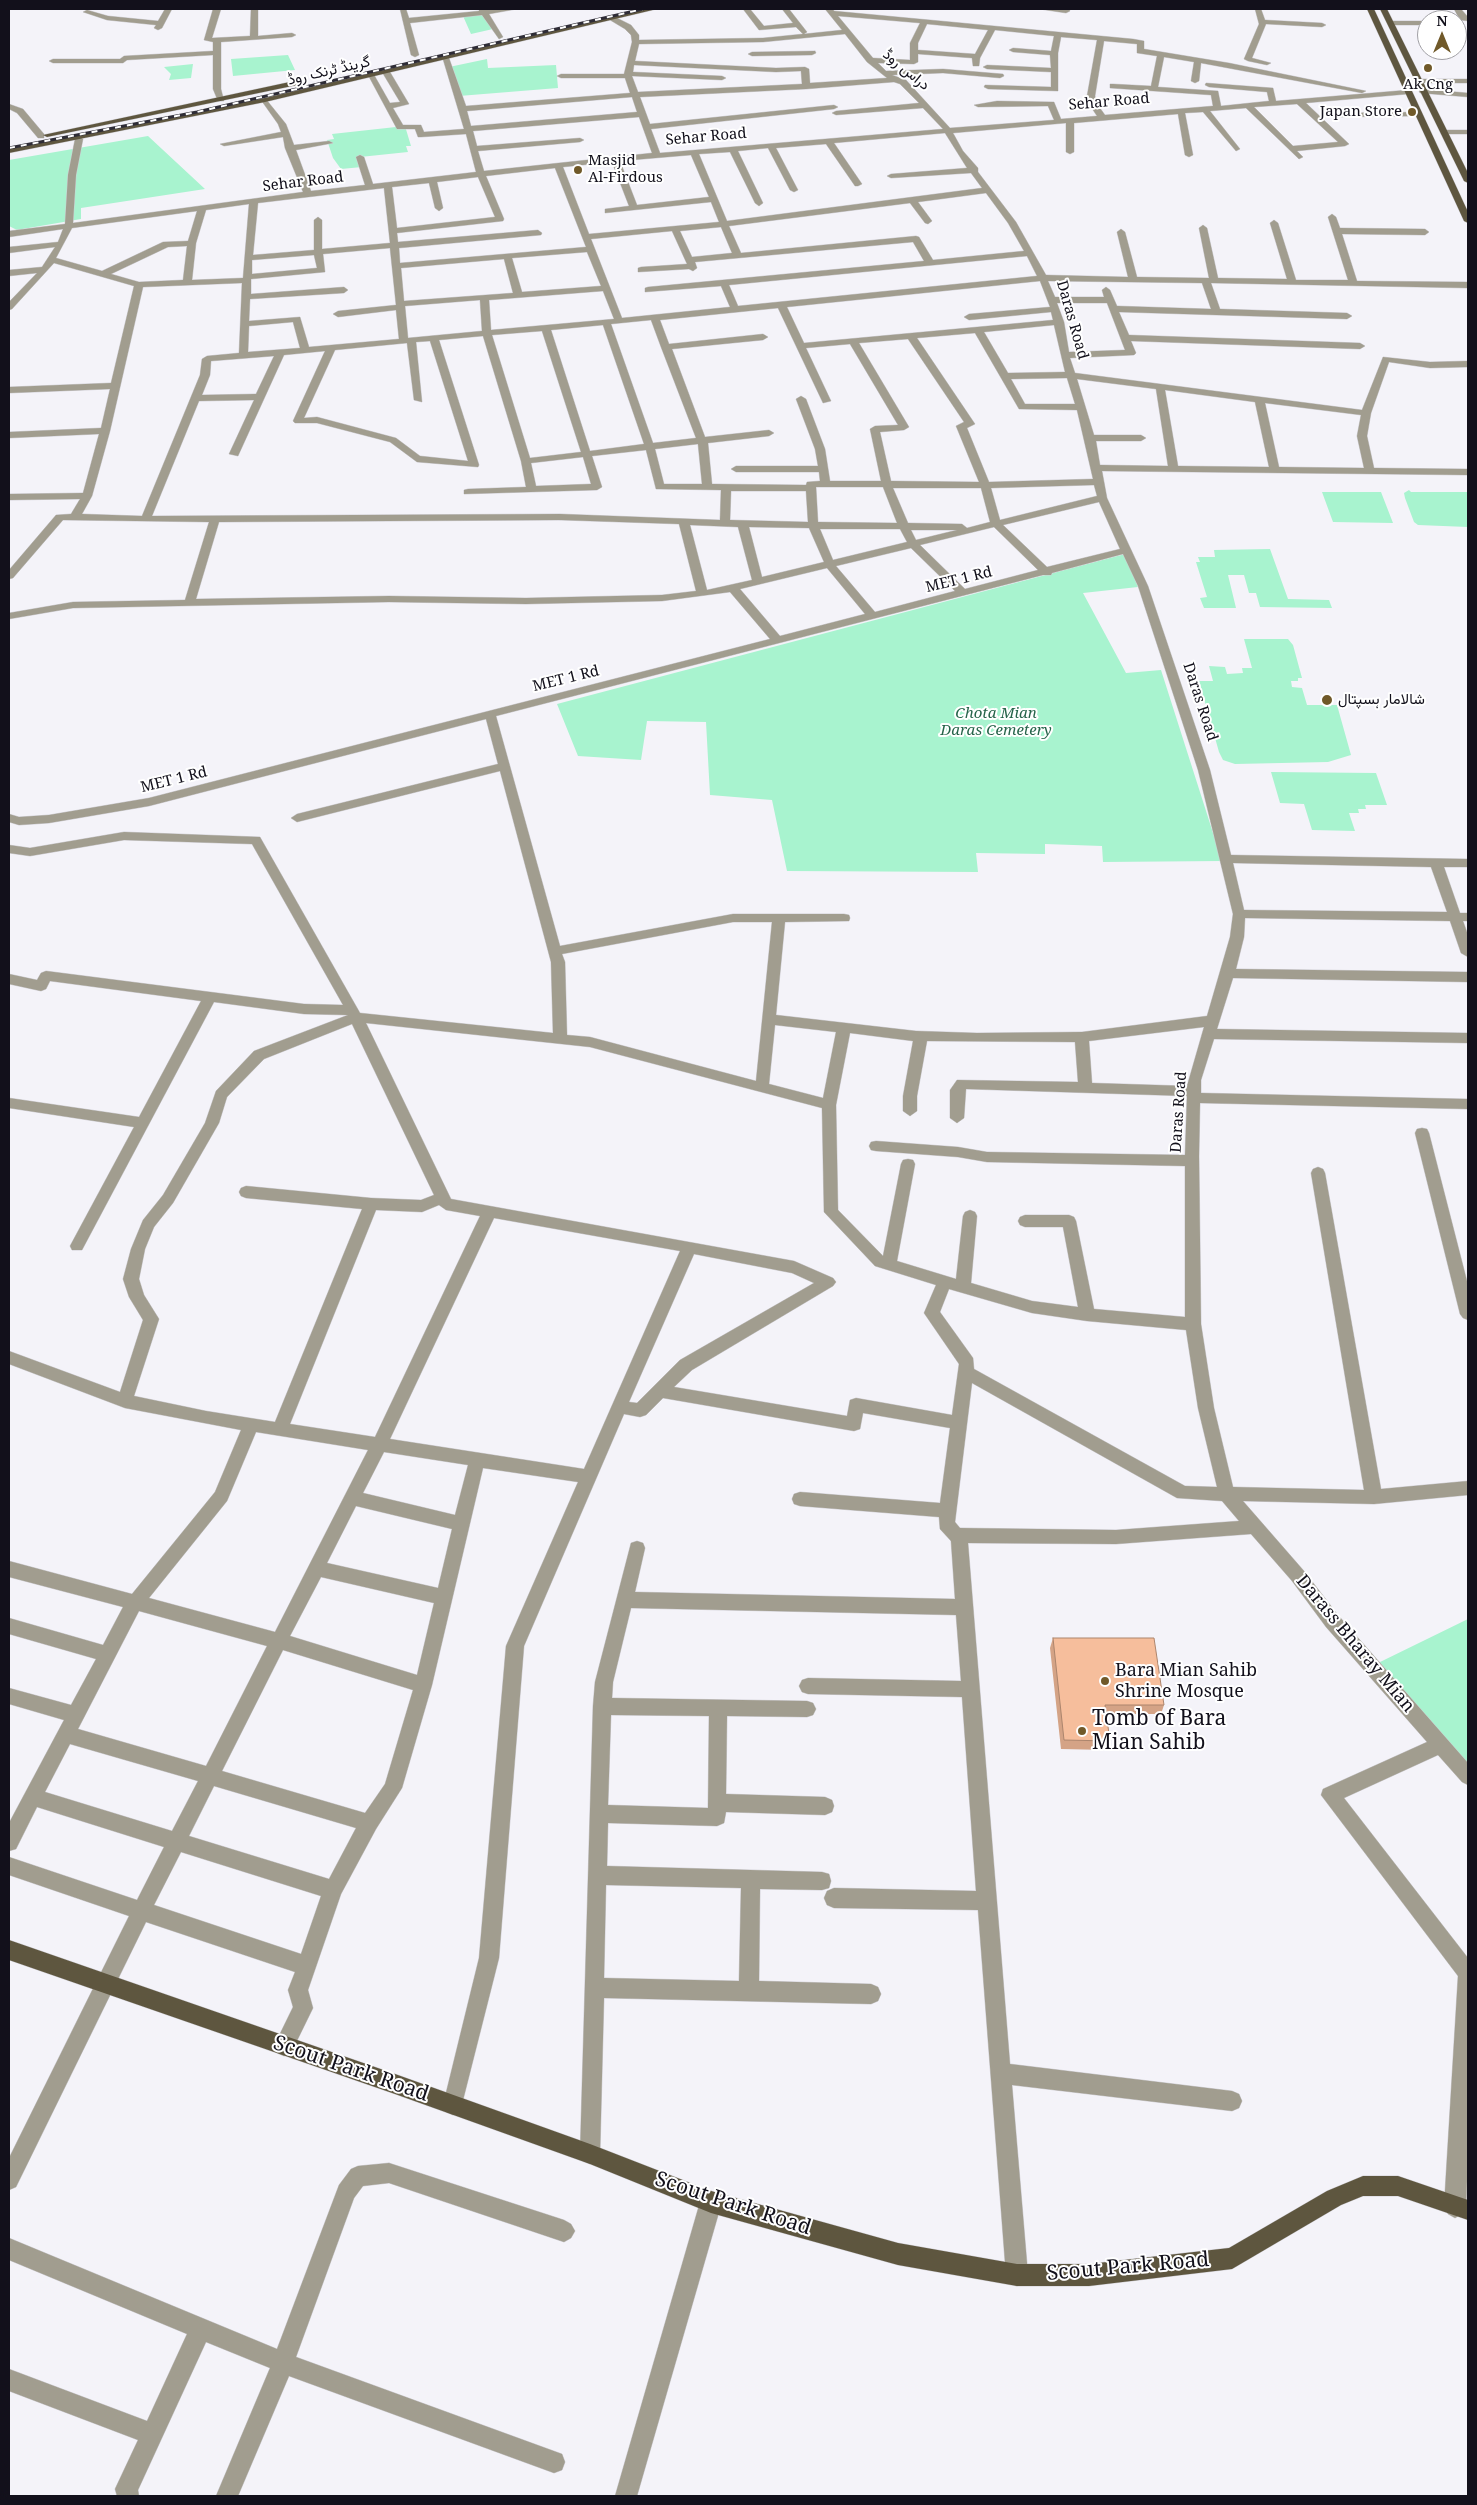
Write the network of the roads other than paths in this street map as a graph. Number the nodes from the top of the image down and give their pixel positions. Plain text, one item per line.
1 (168, 9) edge
2 (217, 9) edge
3 (254, 9) edge
4 (403, 9) edge
5 (513, 9) edge
6 (615, 9) edge
7 (653, 9) edge
8 (746, 9) edge
9 (786, 9) edge
10 (1044, 9) edge
11 (1066, 9) edge
12 (1109, 9) edge
13 (1258, 9) edge
14 (484, 11) edge
15 (831, 11) edge
16 (1371, 11) edge
17 (1384, 11) edge
18 (87, 12) dead end
19 (613, 18) junction
20 (1108, 18) dead end
21 (405, 20) junction
22 (925, 21) junction
23 (1262, 22) junction
24 (1390, 23) junction
25 (1417, 23) edge
26 (798, 25) junction
27 (1322, 25) dead end
28 (993, 28) junction
29 (848, 32) junction
30 (1058, 34) junction
31 (292, 35) dead end
32 (499, 37) junction
33 (806, 37) junction
34 (1101, 37) junction
35 (254, 38) junction
36 (217, 40) junction
37 (749, 40) junction
38 (698, 41) junction
39 (636, 42) junction
40 (743, 49) dead end
41 (1013, 50) dead end
42 (700, 51) dead end
43 (914, 52) junction
44 (217, 53) junction
45 (812, 53) dead end
46 (1054, 53) junction
47 (751, 55) junction
48 (1161, 55) junction
49 (415, 56) junction
50 (977, 56) junction
51 (406, 58) dead end
52 (445, 58) junction
53 (870, 60) junction
54 (1198, 60) junction
55 (53, 61) dead end
56 (630, 63) junction
57 (1277, 65) dead end
58 (975, 70) junction
59 (1054, 70) junction
60 (386, 72) junction
61 (884, 73) junction
62 (628, 75) junction
63 (370, 76) junction
64 (561, 76) dead end
65 (691, 76) junction
66 (1000, 76) dead end
67 (734, 78) dead end
68 (304, 80) dead end
69 (894, 80) junction
70 (1468, 80) edge
71 (1195, 82) dead end
72 (1419, 82) junction
73 (1209, 85) dead end
74 (806, 86) junction
75 (1113, 86) dead end
76 (988, 87) dead end
77 (1154, 89) junction
78 (1423, 91) junction
79 (685, 92) junction
80 (1408, 92) junction
81 (1375, 94) junction
82 (633, 95) junction
83 (1468, 96) edge
84 (221, 98) junction
85 (265, 100) junction
86 (1299, 101) junction
87 (1273, 103) junction
88 (926, 105) junction
89 (978, 105) dead end
90 (1247, 105) junction
91 (9, 106) edge
92 (388, 106) junction
93 (1217, 107) junction
94 (1204, 108) junction
95 (463, 109) junction
96 (1181, 110) junction
97 (641, 114) junction
98 (1418, 114) junction
99 (1338, 115) dead end
100 (1102, 117) junction
101 (1070, 119) junction
102 (1058, 120) junction
103 (647, 127) junction
104 (469, 130) junction
105 (947, 130) junction
106 (1444, 132) junction
107 (1468, 132) edge
108 (286, 134) junction
109 (37, 136) joint
110 (78, 139) junction
111 (828, 140) junction
112 (580, 141) junction
113 (224, 144) dead end
114 (328, 144) dead end
115 (770, 145) junction
116 (289, 148) junction
117 (732, 148) junction
118 (475, 149) junction
119 (1236, 149) dead end
120 (1292, 150) junction
121 (9, 151) edge
122 (694, 152) junction
123 (1070, 152) dead end
124 (657, 155) junction
125 (1188, 155) dead end
126 (360, 157) dead end
127 (1301, 158) dead end
128 (615, 159) junction
129 (558, 166) junction
130 (975, 170) junction
131 (1443, 170) junction
132 (1463, 170) junction
133 (481, 175) junction
134 (891, 176) dead end
135 (434, 180) junction
136 (1468, 181) edge
137 (858, 184) dead end
138 (388, 185) junction
139 (370, 187) junction
140 (794, 190) dead end
141 (989, 190) junction
142 (308, 194) junction
143 (713, 200) junction
144 (912, 200) junction
145 (254, 201) junction
146 (759, 203) dead end
147 (634, 207) junction
148 (202, 208) junction
149 (439, 208) dead end
150 (608, 211) dead end
151 (1332, 217) dead end
152 (318, 220) dead end
153 (928, 221) dead end
154 (1468, 221) edge
155 (1274, 223) dead end
156 (722, 224) junction
157 (69, 225) junction
158 (675, 228) junction
159 (1203, 228) dead end
160 (392, 230) junction
161 (1336, 231) junction
162 (1121, 232) dead end
163 (1425, 232) dead end
164 (538, 233) dead end
165 (9, 234) edge
166 (586, 237) junction
167 (192, 243) junction
168 (61, 244) junction
169 (393, 245) junction
170 (487, 248) junction
171 (590, 249) junction
172 (9, 250) edge
173 (318, 252) junction
174 (439, 252) junction
175 (1031, 253) junction
176 (737, 254) junction
177 (507, 256) junction
178 (248, 258) junction
179 (51, 259) junction
180 (930, 263) junction
181 (396, 266) junction
182 (692, 266) junction
183 (45, 269) junction
184 (641, 270) dead end
185 (9, 272) edge
186 (102, 275) junction
187 (247, 278) junction
188 (1044, 278) junction
189 (1133, 279) junction
190 (1210, 281) junction
191 (1292, 282) junction
192 (187, 283) junction
193 (724, 283) junction
194 (1353, 283) junction
195 (1468, 285) edge
196 (139, 286) junction
197 (606, 288) junction
198 (344, 290) dead end
199 (648, 290) dead end
200 (1106, 290) dead end
201 (518, 295) junction
202 (246, 297) junction
203 (484, 298) junction
204 (781, 304) junction
205 (1054, 304) junction
206 (1112, 304) junction
207 (10, 305) edge
208 (400, 306) junction
209 (735, 309) junction
210 (1216, 312) junction
211 (338, 314) dead end
212 (1347, 316) dead end
213 (969, 317) dead end
214 (655, 318) junction
215 (619, 321) junction
216 (606, 322) junction
217 (1058, 322) junction
218 (245, 324) junction
219 (546, 328) junction
220 (978, 329) junction
221 (487, 333) junction
222 (911, 336) junction
223 (763, 337) dead end
224 (434, 338) junction
225 (1125, 338) junction
226 (408, 340) junction
227 (853, 341) junction
228 (801, 346) junction
229 (1360, 346) dead end
230 (331, 348) junction
231 (666, 348) junction
232 (305, 351) junction
233 (280, 353) junction
234 (1065, 355) junction
235 (243, 357) junction
236 (1468, 364) edge
237 (1004, 376) junction
238 (1071, 376) junction
239 (114, 386) junction
240 (1160, 386) junction
241 (9, 390) edge
242 (260, 397) junction
243 (195, 398) junction
244 (1259, 398) junction
245 (802, 399) dead end
246 (419, 400) dead end
247 (826, 401) dead end
248 (1082, 407) junction
249 (1366, 413) junction
250 (105, 431) junction
251 (769, 433) dead end
252 (9, 435) edge
253 (1090, 438) junction
254 (1140, 438) dead end
255 (702, 442) junction
256 (650, 448) junction
257 (234, 454) dead end
258 (588, 454) junction
259 (526, 461) junction
260 (1094, 468) junction
261 (736, 469) dead end
262 (823, 469) junction
263 (1174, 469) junction
264 (1276, 470) junction
265 (1370, 471) junction
266 (1468, 472) edge
267 (1098, 482) junction
268 (826, 485) junction
269 (887, 485) junction
270 (985, 485) junction
271 (707, 488) junction
272 (726, 488) junction
273 (811, 488) junction
274 (531, 489) junction
275 (468, 492) dead end
276 (88, 496) junction
277 (9, 497) edge
278 (1102, 498) junction
279 (75, 518) junction
280 (215, 518) junction
281 (146, 519) junction
282 (684, 522) junction
283 (725, 523) junction
284 (743, 524) junction
285 (996, 524) junction
286 (813, 525) junction
287 (904, 526) junction
288 (981, 527) junction
289 (914, 545) junction
290 (1128, 550) junction
291 (830, 565) junction
292 (1047, 573) junction
293 (9, 576) edge
294 (758, 582) junction
295 (733, 588) junction
296 (702, 594) junction
297 (964, 594) junction
298 (190, 602) junction
299 (9, 616) edge
300 (873, 617) junction
301 (778, 641) junction
302 (490, 714) junction
303 (503, 766) junction
304 (9, 818) edge
305 (298, 818) dead end
306 (9, 849) edge
307 (1226, 859) junction
308 (1436, 862) junction
309 (1468, 862) edge
310 (1239, 914) junction
311 (1462, 917) edge
312 (779, 918) junction
313 (844, 918) dead end
314 (555, 951) junction
315 (1468, 953) edge
316 (1228, 973) junction
317 (1468, 977) edge
318 (9, 979) edge
319 (210, 997) junction
320 (354, 1014) junction
321 (769, 1019) junction
322 (1212, 1020) junction
323 (844, 1028) junction
324 (1207, 1034) junction
325 (921, 1036) junction
326 (1082, 1036) junction
327 (1468, 1038) edge
328 (560, 1039) junction
329 (762, 1088) junction
330 (1085, 1088) junction
331 (1194, 1094) junction
332 (9, 1103) edge
333 (1468, 1104) edge
334 (829, 1105) junction
335 (910, 1111) dead end
336 (957, 1118) dead end
337 (143, 1123) junction
338 (1422, 1133) dead end
339 (876, 1146) dead end
340 (1192, 1161) junction
341 (908, 1164) dead end
342 (1318, 1173) dead end
343 (246, 1192) dead end
344 (443, 1198) junction
345 (371, 1204) junction
346 (489, 1212) junction
347 (970, 1216) dead end
348 (1025, 1221) dead end
349 (77, 1246) dead end
350 (688, 1247) junction
351 (889, 1266) junction
352 (944, 1283) junction
353 (962, 1287) junction
354 (1468, 1314) edge
355 (1087, 1315) junction
356 (1193, 1324) junction
357 (9, 1357) edge
358 (966, 1372) junction
359 (660, 1391) junction
360 (125, 1400) junction
361 (619, 1407) junction
362 (959, 1423) junction
363 (251, 1425) junction
364 (280, 1430) junction
365 (379, 1445) junction
366 (477, 1460) junction
367 (589, 1477) junction
368 (1468, 1488) edge
369 (1227, 1495) junction
370 (1374, 1497) junction
371 (352, 1498) junction
372 (800, 1499) dead end
373 (948, 1511) junction
374 (462, 1524) junction
375 (1253, 1527) junction
376 (959, 1535) junction
377 (637, 1548) dead end
378 (316, 1568) junction
379 (9, 1569) edge
380 (444, 1597) junction
381 (624, 1600) junction
382 (134, 1604) junction
383 (965, 1607) junction
384 (9, 1626) edge
385 (279, 1641) junction
386 (108, 1654) junction
387 (423, 1685) junction
388 (808, 1686) dead end
389 (970, 1690) junction
390 (9, 1696) edge
391 (602, 1706) junction
392 (718, 1708) junction
393 (807, 1709) dead end
394 (76, 1715) junction
395 (66, 1734) junction
396 (1440, 1745) junction
397 (210, 1776) junction
398 (1468, 1776) edge
399 (33, 1797) junction
400 (718, 1803) junction
401 (825, 1806) dead end
402 (598, 1814) junction
403 (369, 1822) junction
404 (9, 1842) edge
405 (177, 1842) junction
406 (9, 1866) edge
407 (597, 1875) junction
408 (751, 1879) junction
409 (822, 1881) dead end
410 (333, 1890) junction
411 (834, 1898) dead end
412 (986, 1901) junction
413 (141, 1911) junction
414 (9, 1950) edge
415 (306, 1966) junction
416 (1468, 1974) edge
417 (105, 1982) junction
418 (594, 1988) junction
419 (749, 1991) junction
420 (871, 1994) dead end
421 (284, 2046) junction
422 (1000, 2074) junction
423 (1232, 2101) dead end
424 (453, 2105) junction
425 (590, 2154) junction
426 (9, 2180) edge
427 (711, 2202) junction
428 (1462, 2208) edge
429 (564, 2230) dead end
430 (9, 2249) edge
431 (1017, 2275) junction
432 (201, 2329) junction
433 (282, 2363) junction
434 (9, 2380) edge
435 (152, 2434) junction
436 (554, 2462) dead end
437 (128, 2496) edge
438 (227, 2496) edge
439 (626, 2496) edge

1 - 18 street
2 - 36 street
3 - 35 street
4 - 21 street
5 - 14 street
6 - 32 main road
7 - 19 main road, گرینڈ ٹرنک روڈ
8 - 26 street
9 - 26 street
10 - 11 street
12 - 20 street
13 - 23 street
14 - 21 street
14 - 32 street
15 - 22 street
15 - 29 street, دراس روڈ
16 - 17 main road
16 - 80 main road
17 - 24 main road
19 - 39 street
19 - 52 main road, گرینڈ ٹرنک روڈ
21 - 49 street
22 - 28 street
22 - 43 street
23 - 27 street
23 - 57 street
24 - 25 street
24 - 72 main road
26 - 33 street
28 - 30 street
28 - 50 street
29 - 33 street
29 - 53 street, دراس روڈ
30 - 34 street
30 - 46 street
31 - 35 street
32 - 49 main road
33 - 37 street
34 - 48 street
34 - 100 street
35 - 36 street
36 - 44 street
37 - 38 street
37 - 47 street
38 - 39 street
38 - 42 street
39 - 56 street
40 - 47 street
41 - 46 street
43 - 50 street
43 - 53 street
44 - 55 street
44 - 84 street
45 - 47 street
46 - 59 street
48 - 54 street
48 - 77 street
49 - 51 main road
50 - 58 street
52 - 60 main road, گرینڈ ٹرنک روڈ
52 - 95 street
53 - 61 street, دراس روڈ
54 - 71 street
54 - 81 street
56 - 62 street
56 - 74 street
58 - 59 street
58 - 61 street
58 - 66 street
59 - 76 street
60 - 63 main road, گرینڈ ٹرنک روڈ
60 - 92 street
61 - 69 street, دراس روڈ
62 - 64 street
62 - 65 street
62 - 82 street
63 - 85 main road, گرینڈ ٹرنک روڈ
63 - 92 street
65 - 67 street
65 - 79 street
68 - 84 main road, گرینڈ ٹرنک روڈ
69 - 74 street
69 - 88 street, دراس روڈ
70 - 72 street
72 - 78 main road
73 - 87 street
74 - 79 street
75 - 77 street
77 - 93 street
78 - 83 street
78 - 106 main road
79 - 82 street
80 - 81 street, Sehar Road
80 - 98 main road
81 - 86 street, Sehar Road
82 - 95 street
82 - 97 street
84 - 109 main road, گرینڈ ٹرنک روڈ
85 - 108 street
85 - 110 main road, گرینڈ ٹرنک روڈ
86 - 87 street, Sehar Road
86 - 120 street
87 - 90 street, Sehar Road
88 - 103 street
88 - 105 street, دراس روڈ
89 - 102 street
90 - 93 street, Sehar Road
90 - 120 street
91 - 109 street
92 - 104 street
93 - 94 street, Sehar Road
94 - 96 street, Sehar Road
94 - 119 street
95 - 104 street
96 - 100 street, Sehar Road
96 - 125 street
97 - 103 street
97 - 112 street
98 - 99 street
98 - 131 main road
100 - 101 street, Sehar Road
101 - 102 street, Sehar Road
101 - 123 street
102 - 105 street, Sehar Road
103 - 124 street
104 - 112 street
104 - 118 street
105 - 111 street, Sehar Road
105 - 130 street, Daras Road
106 - 107 street
106 - 132 main road
108 - 113 street
108 - 116 street
110 - 121 main road, گرینڈ ٹرنک روڈ
110 - 157 street
111 - 115 street, Sehar Road
111 - 137 street
112 - 118 street
112 - 128 street, Sehar Road
112 - 129 street, Sehar Road
114 - 116 street
115 - 117 street, Sehar Road
115 - 140 street
116 - 142 street
117 - 122 street, Sehar Road
117 - 146 street
118 - 133 street
120 - 127 street
122 - 124 street, Sehar Road
122 - 143 street
124 - 128 street, Sehar Road
126 - 139 street
128 - 147 street
129 - 133 street, Sehar Road
129 - 166 street
130 - 134 street
130 - 141 street, Daras Road
131 - 132 main road
131 - 154 main road
132 - 136 main road
133 - 135 street, Sehar Road
133 - 160 street
135 - 138 street, Sehar Road
135 - 149 street
138 - 139 street, Sehar Road
138 - 160 street
139 - 142 street, Sehar Road
141 - 144 street
141 - 175 street, Daras Road
142 - 145 street, Sehar Road
143 - 147 street
143 - 156 street
144 - 153 street
144 - 156 street
145 - 148 street, Sehar Road
145 - 178 street
147 - 150 street
148 - 157 street, Sehar Road
148 - 167 street
151 - 161 street
152 - 173 street
155 - 191 street
156 - 158 street
156 - 176 street
157 - 165 street, Sehar Road
157 - 168 street
158 - 166 street
158 - 182 street
159 - 190 street
160 - 169 street
161 - 163 street
161 - 194 street
162 - 189 street
164 - 170 street
166 - 171 street
167 - 186 street
167 - 192 street
168 - 172 street
168 - 179 street
169 - 173 street
169 - 174 street
169 - 181 street
170 - 174 street
170 - 174 street
170 - 177 street
171 - 177 street
171 - 197 street
173 - 178 street
173 - 187 street
174 - 181 street
175 - 180 street
175 - 188 street, Daras Road
176 - 180 street
176 - 182 street
177 - 201 street
178 - 187 street
179 - 183 street
179 - 186 street
180 - 193 street
181 - 208 street
182 - 184 street
183 - 185 street
183 - 207 street
186 - 196 street
187 - 192 street
187 - 202 street
188 - 189 street
188 - 204 street
188 - 205 street, Daras Road
189 - 190 street
190 - 191 street
190 - 210 street
191 - 194 street
192 - 196 street
193 - 199 street
193 - 209 street
194 - 195 street
196 - 239 street
197 - 201 street
197 - 215 street
198 - 202 street
200 - 206 street
201 - 203 street
202 - 218 street
203 - 208 street
203 - 221 street
204 - 209 street
204 - 228 street
205 - 206 street
205 - 213 street
205 - 217 street, Daras Road
206 - 210 street
206 - 225 street
208 - 211 street
208 - 226 street
209 - 214 street
210 - 212 street
214 - 215 street
214 - 231 street
215 - 216 street
216 - 219 street
216 - 256 street
217 - 220 street
217 - 234 street, Daras Road
218 - 232 street
218 - 235 street
219 - 221 street
219 - 258 street
220 - 222 street
220 - 237 street
221 - 224 street
221 - 259 street
222 - 227 street
222 - 270 street
223 - 231 street
224 - 226 street
224 - 230 street
225 - 229 street
225 - 234 street
226 - 230 street
226 - 246 street
227 - 228 street
227 - 269 street
228 - 247 street
230 - 232 street
231 - 255 street
232 - 233 street
233 - 235 street
233 - 242 street
234 - 238 street, Daras Road
235 - 243 street
236 - 249 street
237 - 238 street
237 - 248 street
238 - 240 street
238 - 248 street, Daras Road
239 - 241 street
239 - 250 street
240 - 244 street
240 - 263 street
242 - 243 street
242 - 257 street
243 - 281 street
244 - 249 street
244 - 264 street
245 - 262 street
248 - 253 street, Daras Road
249 - 265 street
250 - 252 street
250 - 276 street
251 - 255 street
253 - 254 street
253 - 260 street, Daras Road
255 - 256 street
255 - 271 street
256 - 258 street
256 - 271 street
258 - 259 street
258 - 274 street
259 - 274 street
260 - 263 street
260 - 267 street, Daras Road
261 - 262 street
262 - 268 street
263 - 264 street
264 - 265 street
265 - 266 street
267 - 270 street
267 - 278 street, Daras Road
268 - 269 street
268 - 273 street
269 - 270 street
269 - 287 street
270 - 285 street
271 - 272 street
272 - 273 street
272 - 283 street
273 - 286 street
274 - 275 street
276 - 277 street
276 - 279 street
278 - 285 street
278 - 290 street, Daras Road
279 - 281 street
279 - 293 street
280 - 281 street
280 - 282 street
280 - 298 street
282 - 283 street
282 - 296 street
283 - 284 street
284 - 286 street
284 - 294 street
285 - 288 street
285 - 292 street
286 - 287 street
286 - 291 street
287 - 288 street
287 - 289 street
288 - 289 street
289 - 291 street
289 - 297 street
290 - 292 street, MET 1 Rd
290 - 307 street, Daras Road
291 - 294 street
291 - 300 street
292 - 297 street, MET 1 Rd
294 - 295 street
295 - 296 street
295 - 301 street
296 - 298 street
297 - 300 street, MET 1 Rd
298 - 299 street
300 - 301 street, MET 1 Rd
301 - 302 street, MET 1 Rd
302 - 303 street
302 - 304 street, MET 1 Rd
303 - 305 street
303 - 314 street
306 - 320 street
307 - 308 street
307 - 310 street, Daras Road
308 - 309 street
308 - 311 street
310 - 311 street
310 - 316 street, Daras Road
311 - 315 street
312 - 313 street
312 - 314 street
312 - 321 street
314 - 328 street
316 - 317 street
316 - 322 street, Daras Road
318 - 319 street
319 - 320 street
319 - 337 street
320 - 328 street
320 - 344 street
320 - 360 street
321 - 323 street
321 - 329 street
322 - 324 street, Daras Road
322 - 326 street
323 - 325 street
323 - 334 street
324 - 327 street
324 - 331 street, Daras Road
325 - 326 street
325 - 335 street
326 - 330 street
328 - 329 street
329 - 334 street
330 - 331 street
330 - 336 street
331 - 333 street
331 - 340 street, Daras Road
332 - 337 street
334 - 351 street
337 - 349 street
338 - 354 street
339 - 340 street
340 - 356 street, Daras Road
341 - 351 street
342 - 370 street
343 - 345 street
344 - 345 street
344 - 346 street
345 - 364 street
346 - 350 street
346 - 365 street
347 - 353 street
348 - 355 street
350 - 359 street
350 - 361 street
351 - 352 street
352 - 353 street
352 - 358 street
353 - 355 street
355 - 356 street
356 - 369 street, Daras Road
357 - 360 street
358 - 362 street
358 - 369 street
359 - 361 street
359 - 362 street
360 - 363 street
361 - 367 street
362 - 373 street
363 - 364 street
363 - 382 street
364 - 365 street
365 - 366 street
365 - 371 street
366 - 367 street
366 - 374 street
367 - 424 street
368 - 370 street
369 - 370 street
369 - 375 street, Darass Bharay Mian
371 - 374 street
371 - 378 street
372 - 373 street
373 - 376 street
374 - 380 street
375 - 376 street
375 - 396 street, Darass Bharay Mian
376 - 383 street
377 - 381 street
378 - 380 street
378 - 385 street
379 - 382 street
380 - 387 street
381 - 383 street
381 - 391 street
382 - 385 street
382 - 386 street
383 - 389 street
384 - 386 street
385 - 387 street
385 - 397 street
386 - 394 street
387 - 403 street
388 - 389 street
389 - 412 street
390 - 394 street
391 - 392 street
391 - 402 street
392 - 393 street
392 - 400 street
394 - 395 street
395 - 397 street
395 - 399 street
396 - 398 street, Darass Bharay Mian
396 - 416 street
397 - 403 street
397 - 405 street
399 - 404 street
399 - 405 street
400 - 401 street
400 - 402 street
402 - 407 street
403 - 410 street
405 - 410 street
405 - 413 street
406 - 413 street
407 - 408 street
407 - 418 street
408 - 409 street
408 - 419 street
410 - 415 street
411 - 412 street
412 - 422 street
413 - 415 street
413 - 417 street
414 - 417 main road, Scout Park Road
415 - 421 street
416 - 428 street
417 - 421 main road, Scout Park Road
417 - 426 street
418 - 419 street
418 - 425 street
419 - 420 street
421 - 424 main road, Scout Park Road
422 - 423 street
422 - 431 street
424 - 425 main road, Scout Park Road
425 - 427 main road, Scout Park Road
427 - 431 main road, Scout Park Road
427 - 439 street
428 - 431 main road, Scout Park Road
429 - 433 street
430 - 432 street
432 - 433 street
432 - 435 street
433 - 436 street
433 - 438 street
434 - 435 street
435 - 437 street

